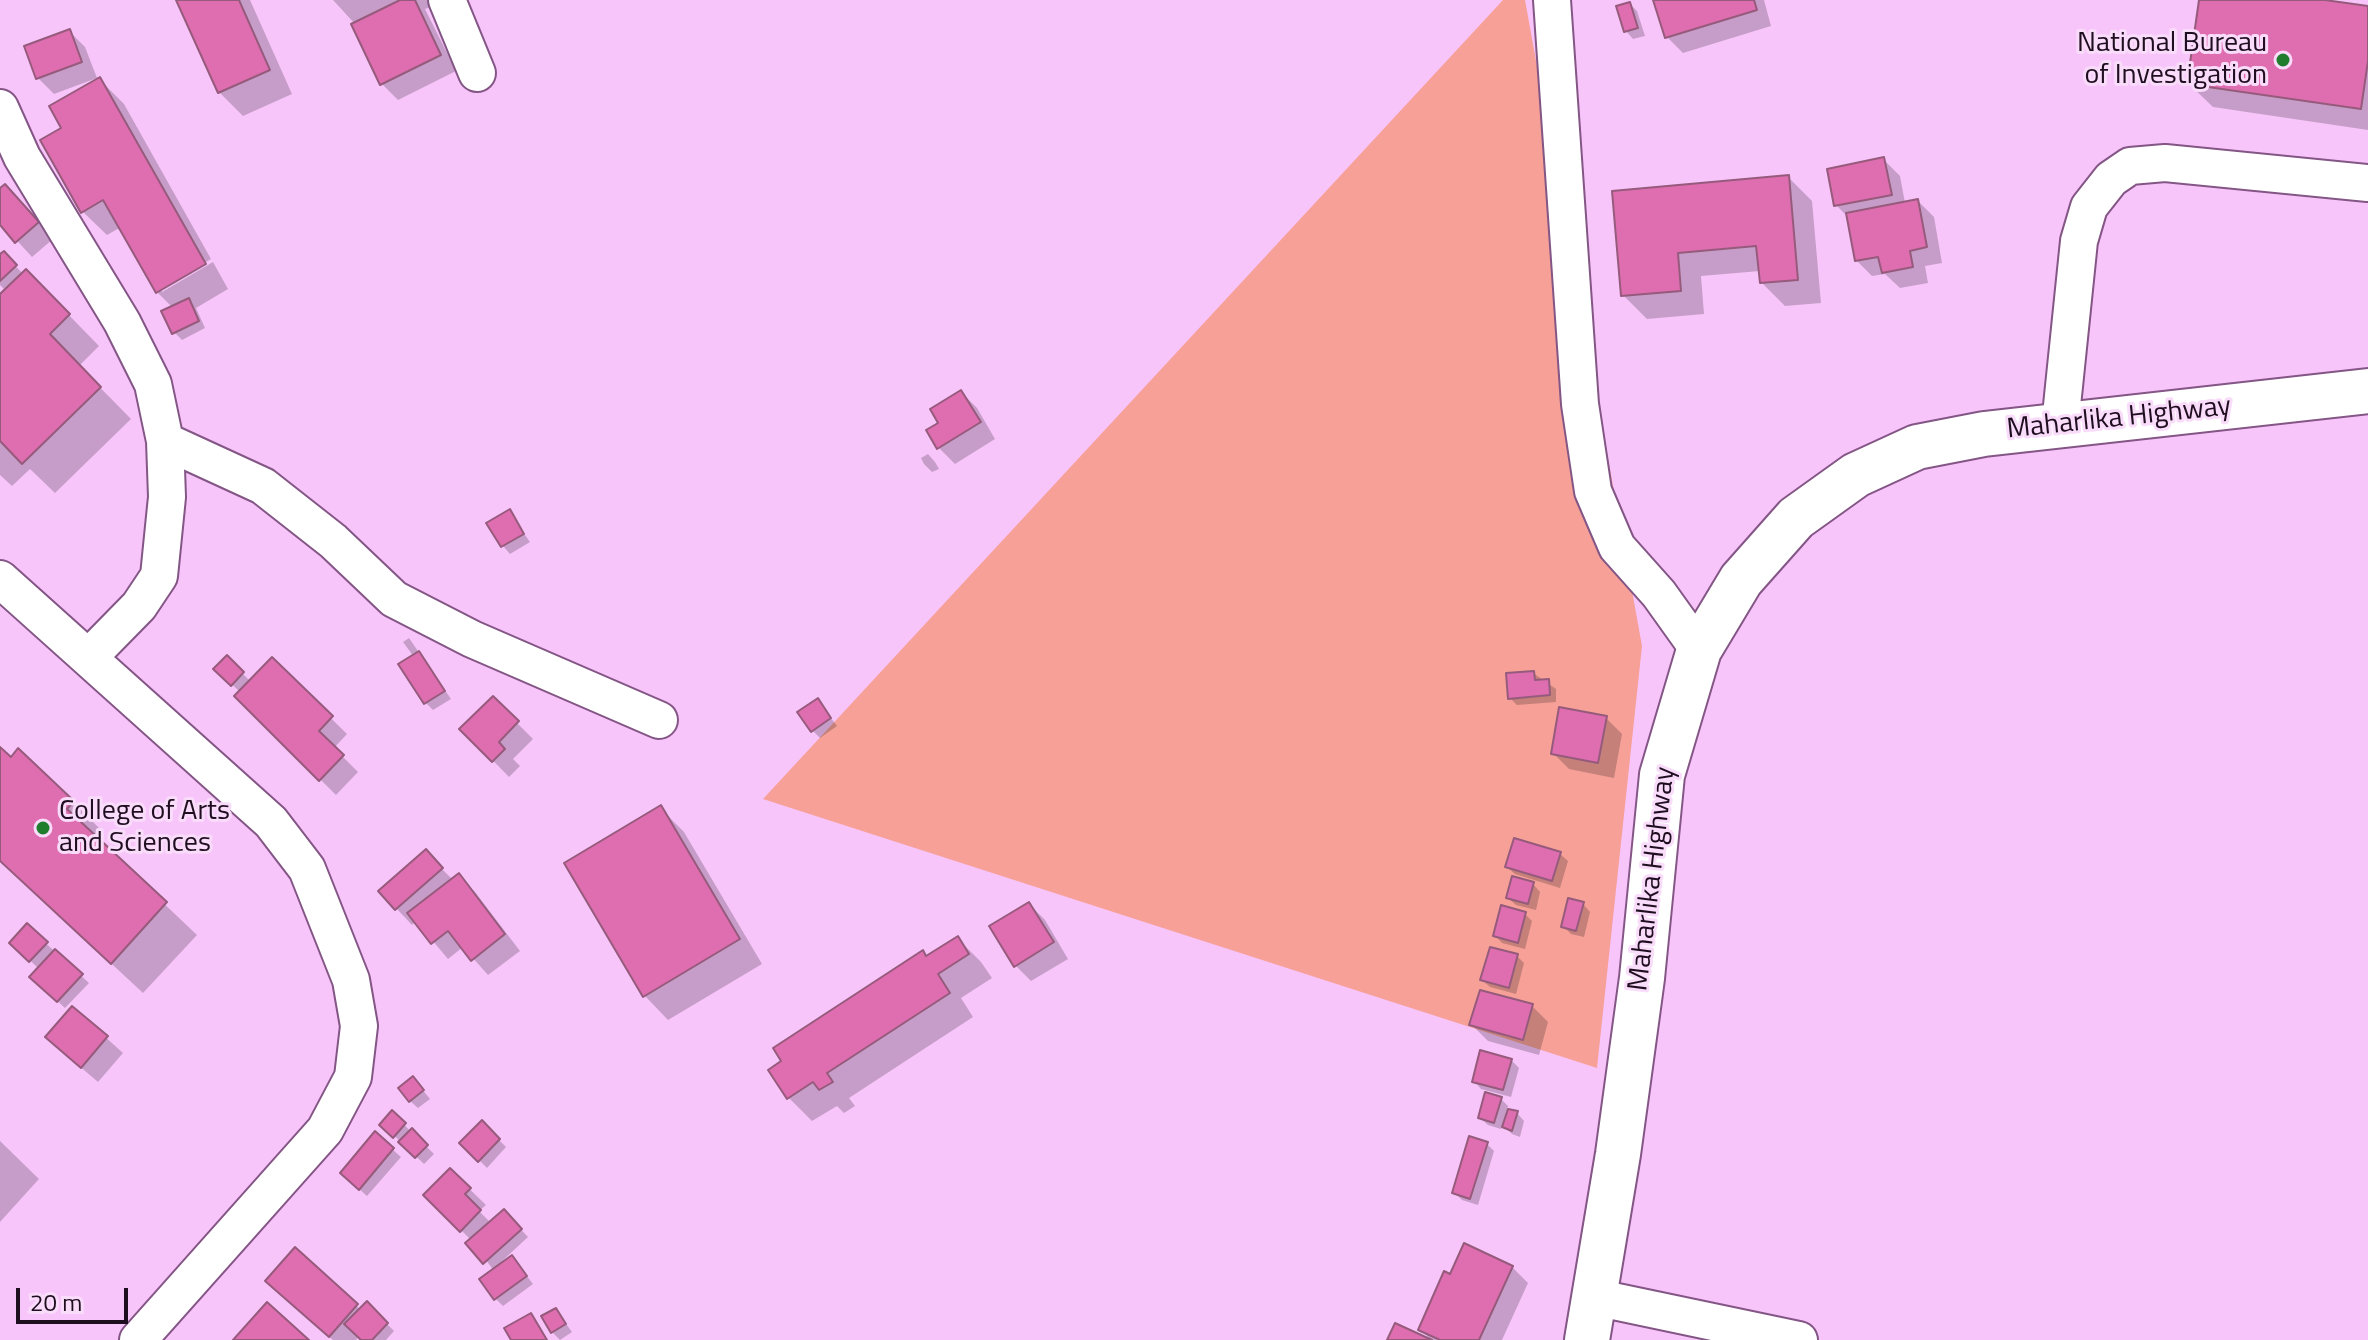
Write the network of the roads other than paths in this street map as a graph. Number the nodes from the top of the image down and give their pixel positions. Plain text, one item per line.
1 (447, 0) edge
2 (1552, 0) edge
3 (477, 73) dead end
4 (0, 108) edge
5 (2368, 183) edge
6 (2368, 391) edge
7 (2060, 425) junction
8 (165, 441) junction
9 (0, 579) edge
10 (1699, 650) junction
11 (88, 658) junction
12 (659, 720) dead end
13 (1594, 1297) junction
14 (138, 1340) edge
15 (1587, 1340) edge
16 (1799, 1340) edge

1 - 3 street
2 - 10 street
4 - 8 street
5 - 7 street
6 - 7 highway, Maharlika Highway
7 - 10 highway, Maharlika Highway
8 - 11 street
8 - 12 street
9 - 11 street
10 - 13 highway, Maharlika Highway
11 - 14 street
13 - 15 highway, Maharlika Highway
13 - 16 street

